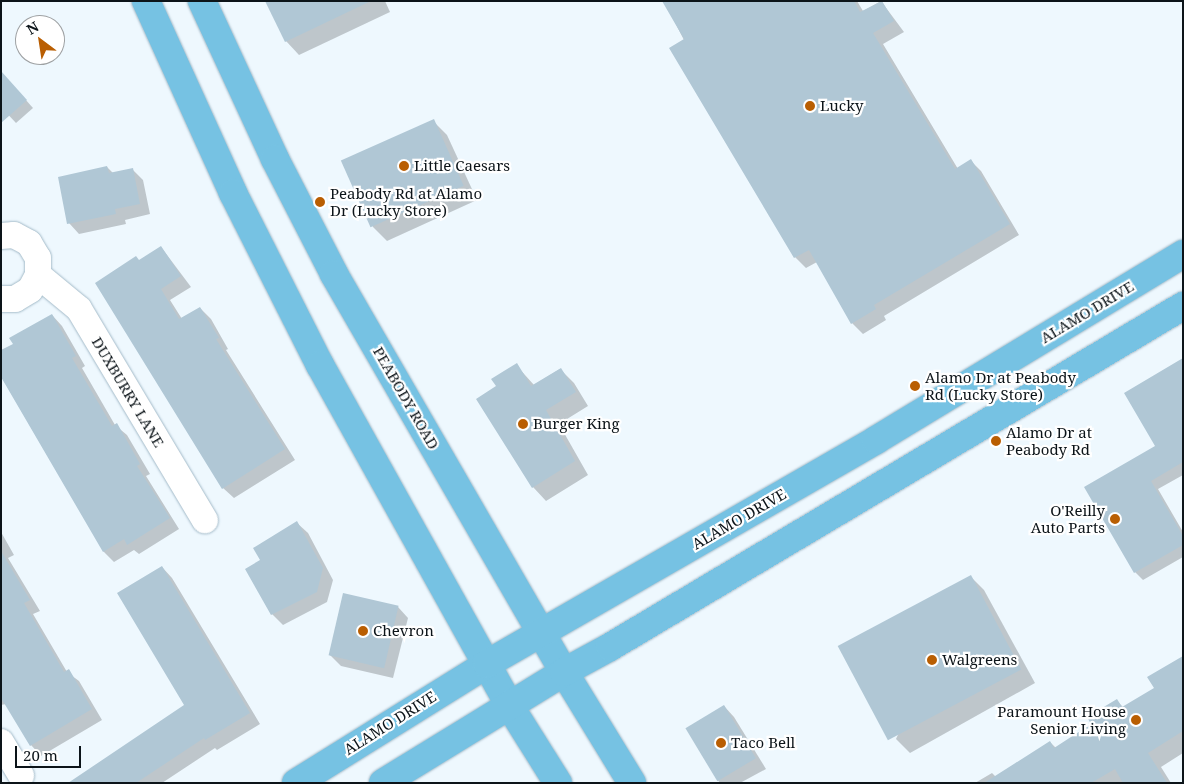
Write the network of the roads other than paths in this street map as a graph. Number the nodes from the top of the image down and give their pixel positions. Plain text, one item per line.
1 (146, 1) edge
2 (202, 1) edge
3 (1, 236) edge
4 (1181, 259) edge
5 (38, 275) junction
6 (1, 299) edge
7 (1183, 306) edge
8 (205, 520) dead end
9 (542, 632) junction
10 (487, 664) junction
11 (564, 672) junction
12 (509, 705) junction
13 (1, 742) edge
14 (21, 775) dead end
15 (296, 783) edge
16 (383, 783) edge
17 (558, 783) edge
18 (632, 783) edge

1 - 10 main road
2 - 9 main road, PEABODY ROAD
3 - 5 street
4 - 9 main road, ALAMO DRIVE
5 - 6 street
5 - 8 street, DUXBURRY LANE
7 - 11 main road
9 - 10 main road, ALAMO DRIVE
9 - 11 main road, PEABODY ROAD
10 - 12 main road
10 - 15 main road, ALAMO DRIVE
11 - 12 main road
11 - 18 main road, PEABODY ROAD
12 - 16 main road
12 - 17 main road
13 - 14 street

